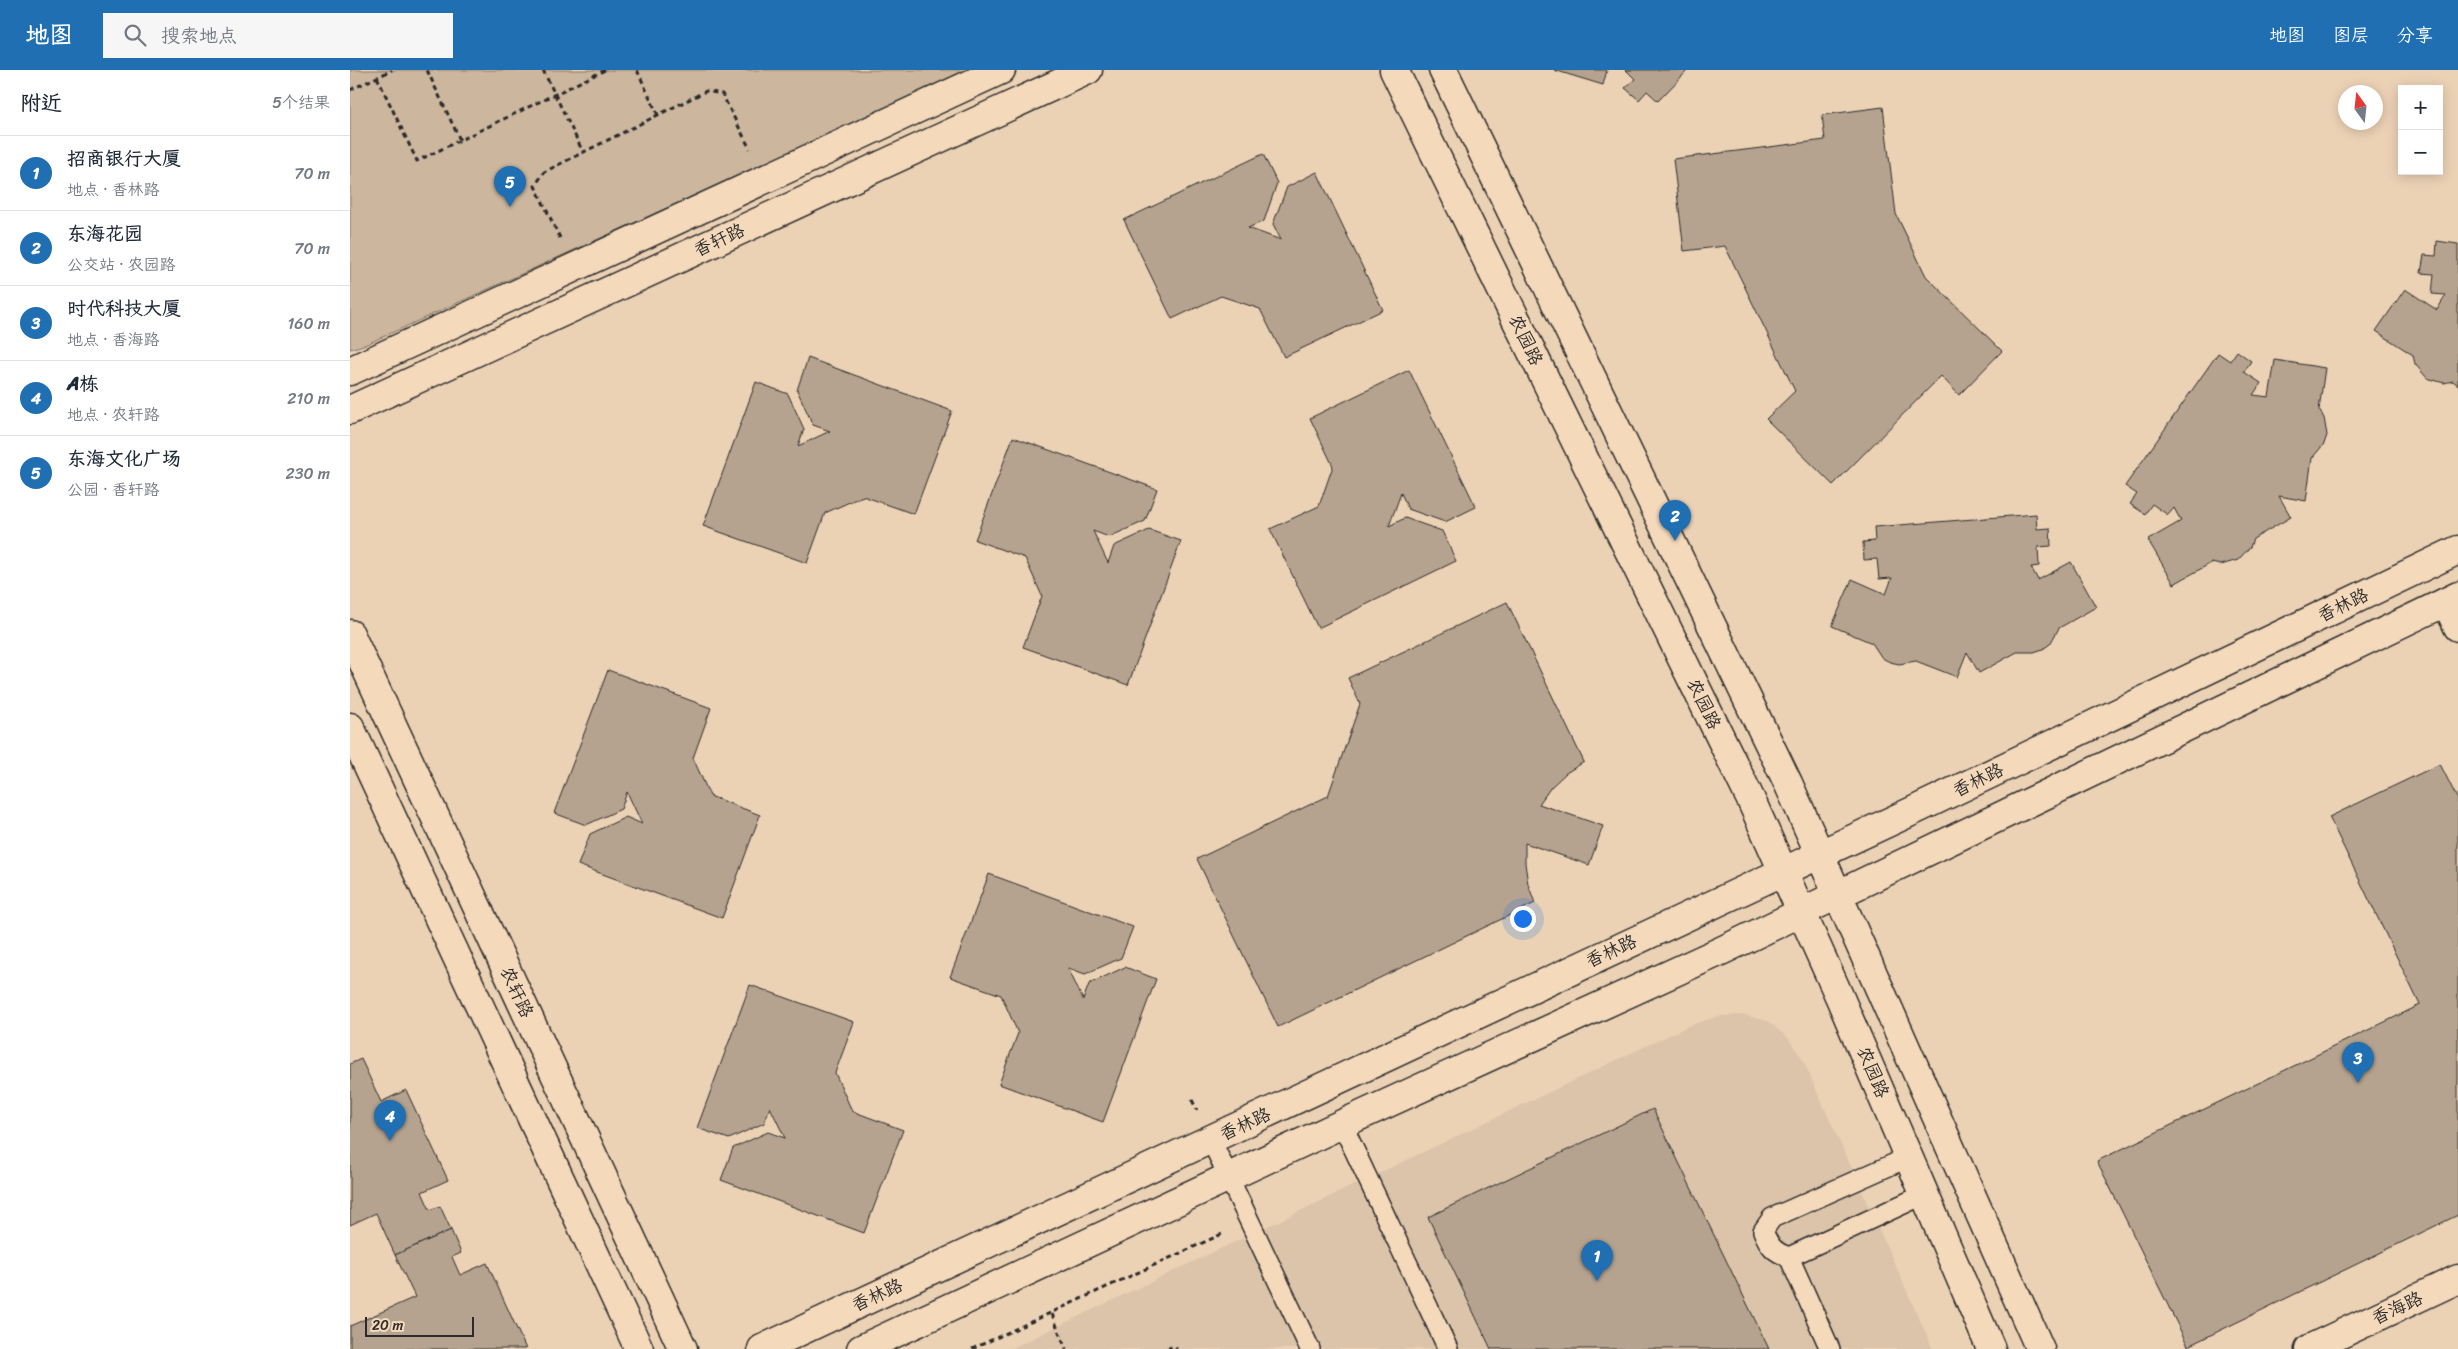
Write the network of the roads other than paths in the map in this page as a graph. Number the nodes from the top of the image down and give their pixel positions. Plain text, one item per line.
1 (1001, 70) edge
2 (1088, 70) edge
3 (1394, 70) edge
4 (1443, 70) edge
5 (350, 371) edge
6 (350, 410) edge
7 (2458, 550) edge
8 (2452, 599) edge
9 (2458, 627) edge
10 (350, 634) edge
11 (350, 727) edge
12 (1821, 854) junction
13 (1782, 872) junction
14 (1840, 895) junction
15 (1802, 912) junction
16 (1342, 1124) junction
17 (1211, 1140) junction
18 (1909, 1157) junction
19 (1957, 1160) junction
20 (1229, 1178) junction
21 (1925, 1194) junction
22 (1789, 1257) junction
23 (2458, 1279) edge
24 (639, 1349) edge
25 (683, 1349) edge
26 (762, 1349) edge
27 (861, 1349) edge
28 (1310, 1349) edge
29 (1448, 1349) edge
30 (1830, 1349) edge
31 (1991, 1349) edge
32 (2040, 1349) edge
33 (2309, 1349) edge

1 - 5 street, 香轩路
2 - 6 street, 香轩路
3 - 13 street, 农园路
4 - 12 street
7 - 12 street, 香林路
8 - 9 street
8 - 14 street
10 - 25 street, 农轩路
11 - 24 street
12 - 13 street, 香林路
12 - 14 street
13 - 15 street, 农园路
13 - 17 street, 香林路
14 - 15 street
14 - 19 street
15 - 16 street
15 - 18 street, 农园路
16 - 20 street
16 - 29 lane
17 - 20 lane
17 - 26 street, 香林路
18 - 19 street
18 - 21 street, 农园路
18 - 22 lane
19 - 21 street
19 - 32 street
20 - 27 street
20 - 28 lane
21 - 22 lane
21 - 31 street, 农园路
22 - 30 lane
23 - 33 street, 香海路

